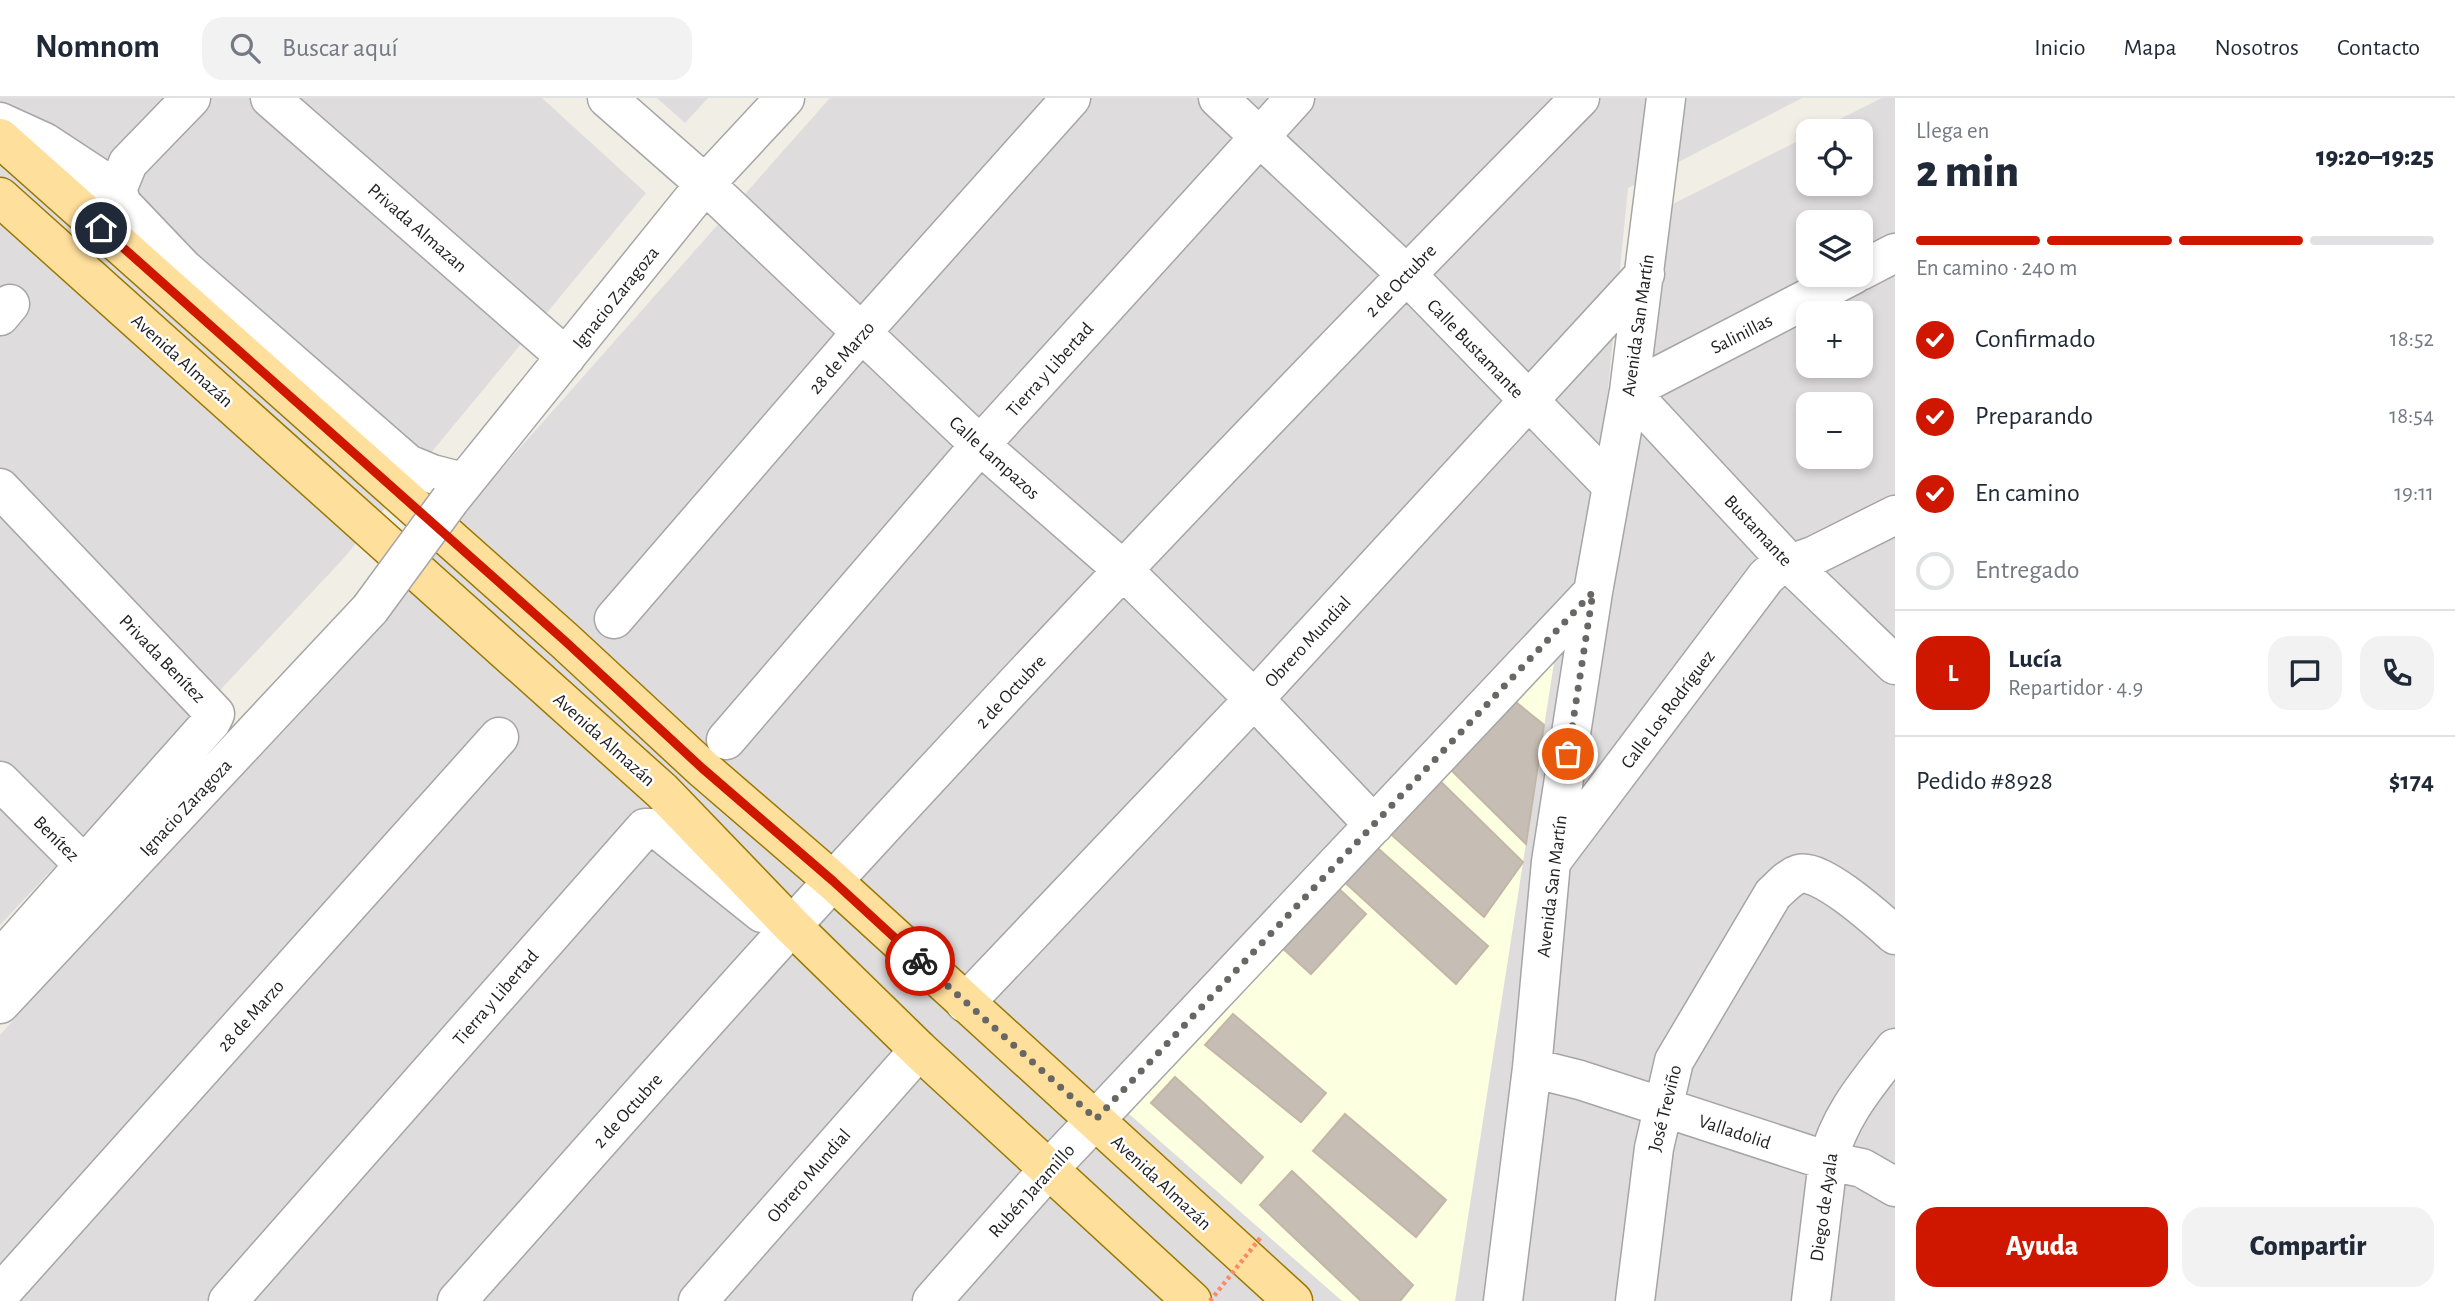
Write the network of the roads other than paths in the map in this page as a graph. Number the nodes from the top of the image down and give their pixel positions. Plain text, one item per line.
1 (191, 98) edge
2 (270, 98) edge
3 (607, 98) edge
4 (785, 98) edge
5 (1071, 98) edge
6 (1218, 98) edge
7 (1295, 98) edge
8 (1580, 98) edge
9 (1667, 98) edge
10 (0, 122) edge
11 (1261, 136) junction
12 (0, 138) edge
13 (123, 177) junction
14 (705, 184) junction
15 (0, 197) edge
16 (1895, 253) edge
17 (1873, 264) edge
18 (1406, 274) junction
19 (1645, 274) junction
20 (1830, 287) edge
21 (861, 333) junction
22 (566, 357) junction
23 (1629, 391) junction
24 (1528, 401) junction
25 (980, 446) junction
26 (1611, 485) junction
27 (0, 488) edge
28 (456, 491) junction
29 (1895, 515) edge
30 (1789, 563) junction
31 (1123, 570) junction
32 (1593, 592) junction
33 (614, 619) dead end
34 (1895, 665) edge
35 (1254, 699) junction
36 (499, 737) dead end
37 (726, 740) dead end
38 (0, 781) edge
39 (1374, 825) junction
40 (1551, 862) junction
41 (84, 865) junction
42 (833, 881) junction
43 (789, 929) junction
44 (1895, 935) edge
45 (0, 960) edge
46 (965, 1003) junction
47 (0, 1004) edge
48 (1895, 1048) edge
49 (919, 1050) junction
50 (1532, 1068) junction
51 (1663, 1107) junction
52 (1096, 1119) junction
53 (1828, 1161) junction
54 (1048, 1170) junction
55 (1895, 1187) edge
56 (0, 1294) edge
57 (228, 1301) edge
58 (457, 1301) edge
59 (698, 1301) edge
60 (932, 1301) edge
61 (1192, 1301) edge
62 (1293, 1301) edge
63 (1503, 1301) edge
64 (1635, 1301) edge
65 (1811, 1301) edge

1 - 13 street
2 - 22 street, Privada Almazan
3 - 14 street, Calle Lampazos
4 - 14 street, Ignacio Zaragoza
5 - 21 street, 28 de Marzo
6 - 11 street, Calle Bustamante
7 - 11 street, Tierra y Libertad
8 - 18 street, 2 de Octubre
9 - 19 street, Avenida San Martín
10 - 13 street
11 - 18 street, Calle Bustamante
11 - 25 street, Tierra y Libertad
12 - 42 main road, Avenida Almazán
13 - 28 street
14 - 21 street, Calle Lampazos
14 - 22 street, Ignacio Zaragoza
15 - 43 main road, Avenida Almazán
16 - 17 street
18 - 24 street, Calle Bustamante
18 - 31 street, 2 de Octubre
19 - 23 street, Avenida San Martín
19 - 24 street, Obrero Mundial
20 - 23 street, Salinillas
21 - 25 street, Calle Lampazos
21 - 33 street, 28 de Marzo
22 - 28 street, Ignacio Zaragoza
23 - 26 street, Avenida San Martín
23 - 30 street, Bustamante
24 - 26 street, Calle Bustamante
24 - 35 street, Obrero Mundial
25 - 31 street, Calle Lampazos
25 - 37 street, Tierra y Libertad
26 - 32 street, Avenida San Martín
27 - 41 street, Privada Benítez
28 - 47 street, Ignacio Zaragoza, bridge
29 - 30 street, Calle Los Rodríguez
30 - 34 street, Bustamante
30 - 40 street, Calle Los Rodríguez
31 - 35 street, Calle Lampazos
31 - 42 street, 2 de Octubre
32 - 39 street, Rubén Jaramillo
32 - 40 street, Avenida San Martín
35 - 39 street, Calle Lampazos
35 - 46 street, Obrero Mundial
36 - 56 street, 28 de Marzo
38 - 41 street, Benítez
39 - 52 street, Rubén Jaramillo
40 - 50 street, Avenida San Martín
41 - 45 street, Benítez
42 - 43 street, 2 de Octubre
42 - 46 main road, Avenida Almazán
43 - 49 main road, Avenida Almazán
43 - 57 street, Tierra y Libertad
43 - 58 street, 2 de Octubre
44 - 51 street, José Treviño
46 - 52 main road, Avenida Almazán
48 - 53 street, Diego de Ayala
49 - 54 main road, Avenida Almazán
49 - 59 street, Obrero Mundial
50 - 51 street, Valladolid
50 - 63 street, Avenida San Martín
51 - 53 street, Valladolid
51 - 64 street, José Treviño
52 - 54 street, Rubén Jaramillo
52 - 62 main road, Avenida Almazán
53 - 55 street, Valladolid
53 - 65 street, Diego de Ayala
54 - 60 street, Rubén Jaramillo
54 - 61 main road, Avenida Almazán

